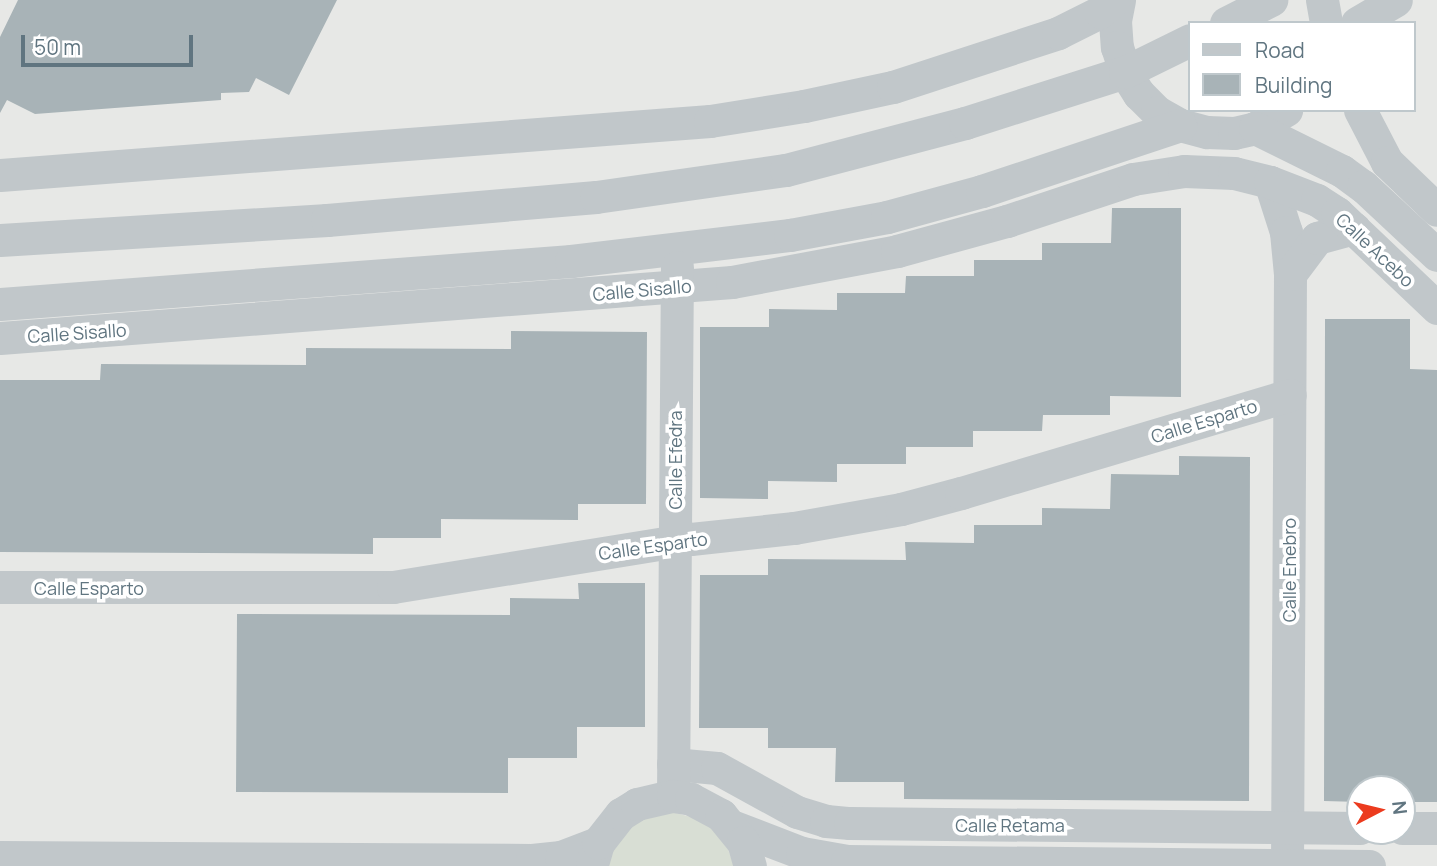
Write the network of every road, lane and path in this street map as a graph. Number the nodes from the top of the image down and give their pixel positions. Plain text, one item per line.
1 (1116, 0) edge
2 (1271, 0) edge
3 (1322, 0) edge
4 (1360, 0) edge
5 (1396, 0) edge
6 (1230, 21) edge
7 (1326, 21) edge
8 (1356, 21) edge
9 (1359, 21) edge
10 (1188, 41) edge
11 (1125, 72) junction
12 (1283, 112) edge
13 (1361, 112) edge
14 (1180, 125) junction
15 (1255, 128) junction
16 (0, 175) edge
17 (1270, 182) junction
18 (1437, 210) edge
19 (1354, 228) junction
20 (0, 240) edge
21 (677, 250) junction
22 (1437, 255) edge
23 (1290, 274) junction
24 (677, 288) junction
25 (0, 304) edge
26 (1437, 308) edge
27 (0, 338) edge
28 (1290, 395) junction
29 (675, 542) junction
30 (0, 587) edge
31 (673, 780) junction
32 (734, 827) junction
33 (1287, 827) junction
34 (1346, 828) edge
35 (1416, 828) edge
36 (1437, 828) edge
37 (595, 855) edge
38 (0, 857) edge
39 (750, 866) edge
40 (1287, 866) edge
41 (1368, 866) edge

1 - 11 street
1 - 16 street
2 - 6 street
3 - 7 street
4 - 8 street
5 - 9 street
10 - 11 street
11 - 14 street
11 - 20 street
12 - 15 street
13 - 18 street
14 - 15 street
14 - 21 street, Calle Sisallo
15 - 22 street
17 - 19 street, Calle Acebo
17 - 23 street, Calle Enebro
17 - 24 street, Calle Sisallo
19 - 23 street
19 - 26 street, Calle Acebo
21 - 24 street, Calle Efedra
21 - 25 street, Calle Sisallo
23 - 28 street, Calle Enebro
24 - 27 street, Calle Sisallo
24 - 29 street, Calle Efedra
28 - 29 street, Calle Esparto
28 - 33 street, Calle Enebro
29 - 30 street, Calle Esparto
29 - 31 street, Calle Efedra
31 - 32 street
31 - 33 street, Calle Retama
31 - 37 street
32 - 39 street
32 - 40 street
33 - 34 street, Calle Retama
33 - 40 street, Calle Enebro
35 - 36 street
37 - 38 street
40 - 41 street

